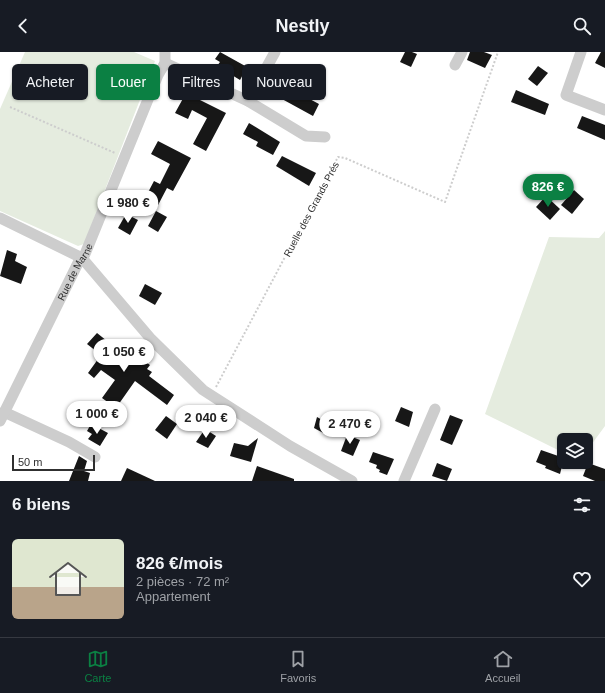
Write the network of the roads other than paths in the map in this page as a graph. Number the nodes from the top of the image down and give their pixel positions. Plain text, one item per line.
1 (275, 52) edge
2 (462, 52) edge
3 (581, 52) edge
4 (165, 57) edge
5 (455, 65) dead end
6 (248, 101) junction
7 (605, 110) edge
8 (325, 137) dead end
9 (0, 218) edge
10 (82, 258) junction
11 (435, 409) dead end
12 (2, 416) edge
13 (95, 457) dead end
14 (352, 481) edge
15 (404, 481) edge

1 - 6 street
2 - 5 street
3 - 7 street
4 - 6 street
4 - 10 street, Rue de Marne
6 - 8 street
9 - 10 street
10 - 12 street, Rue de Marne
10 - 14 street
11 - 15 street
12 - 13 street

